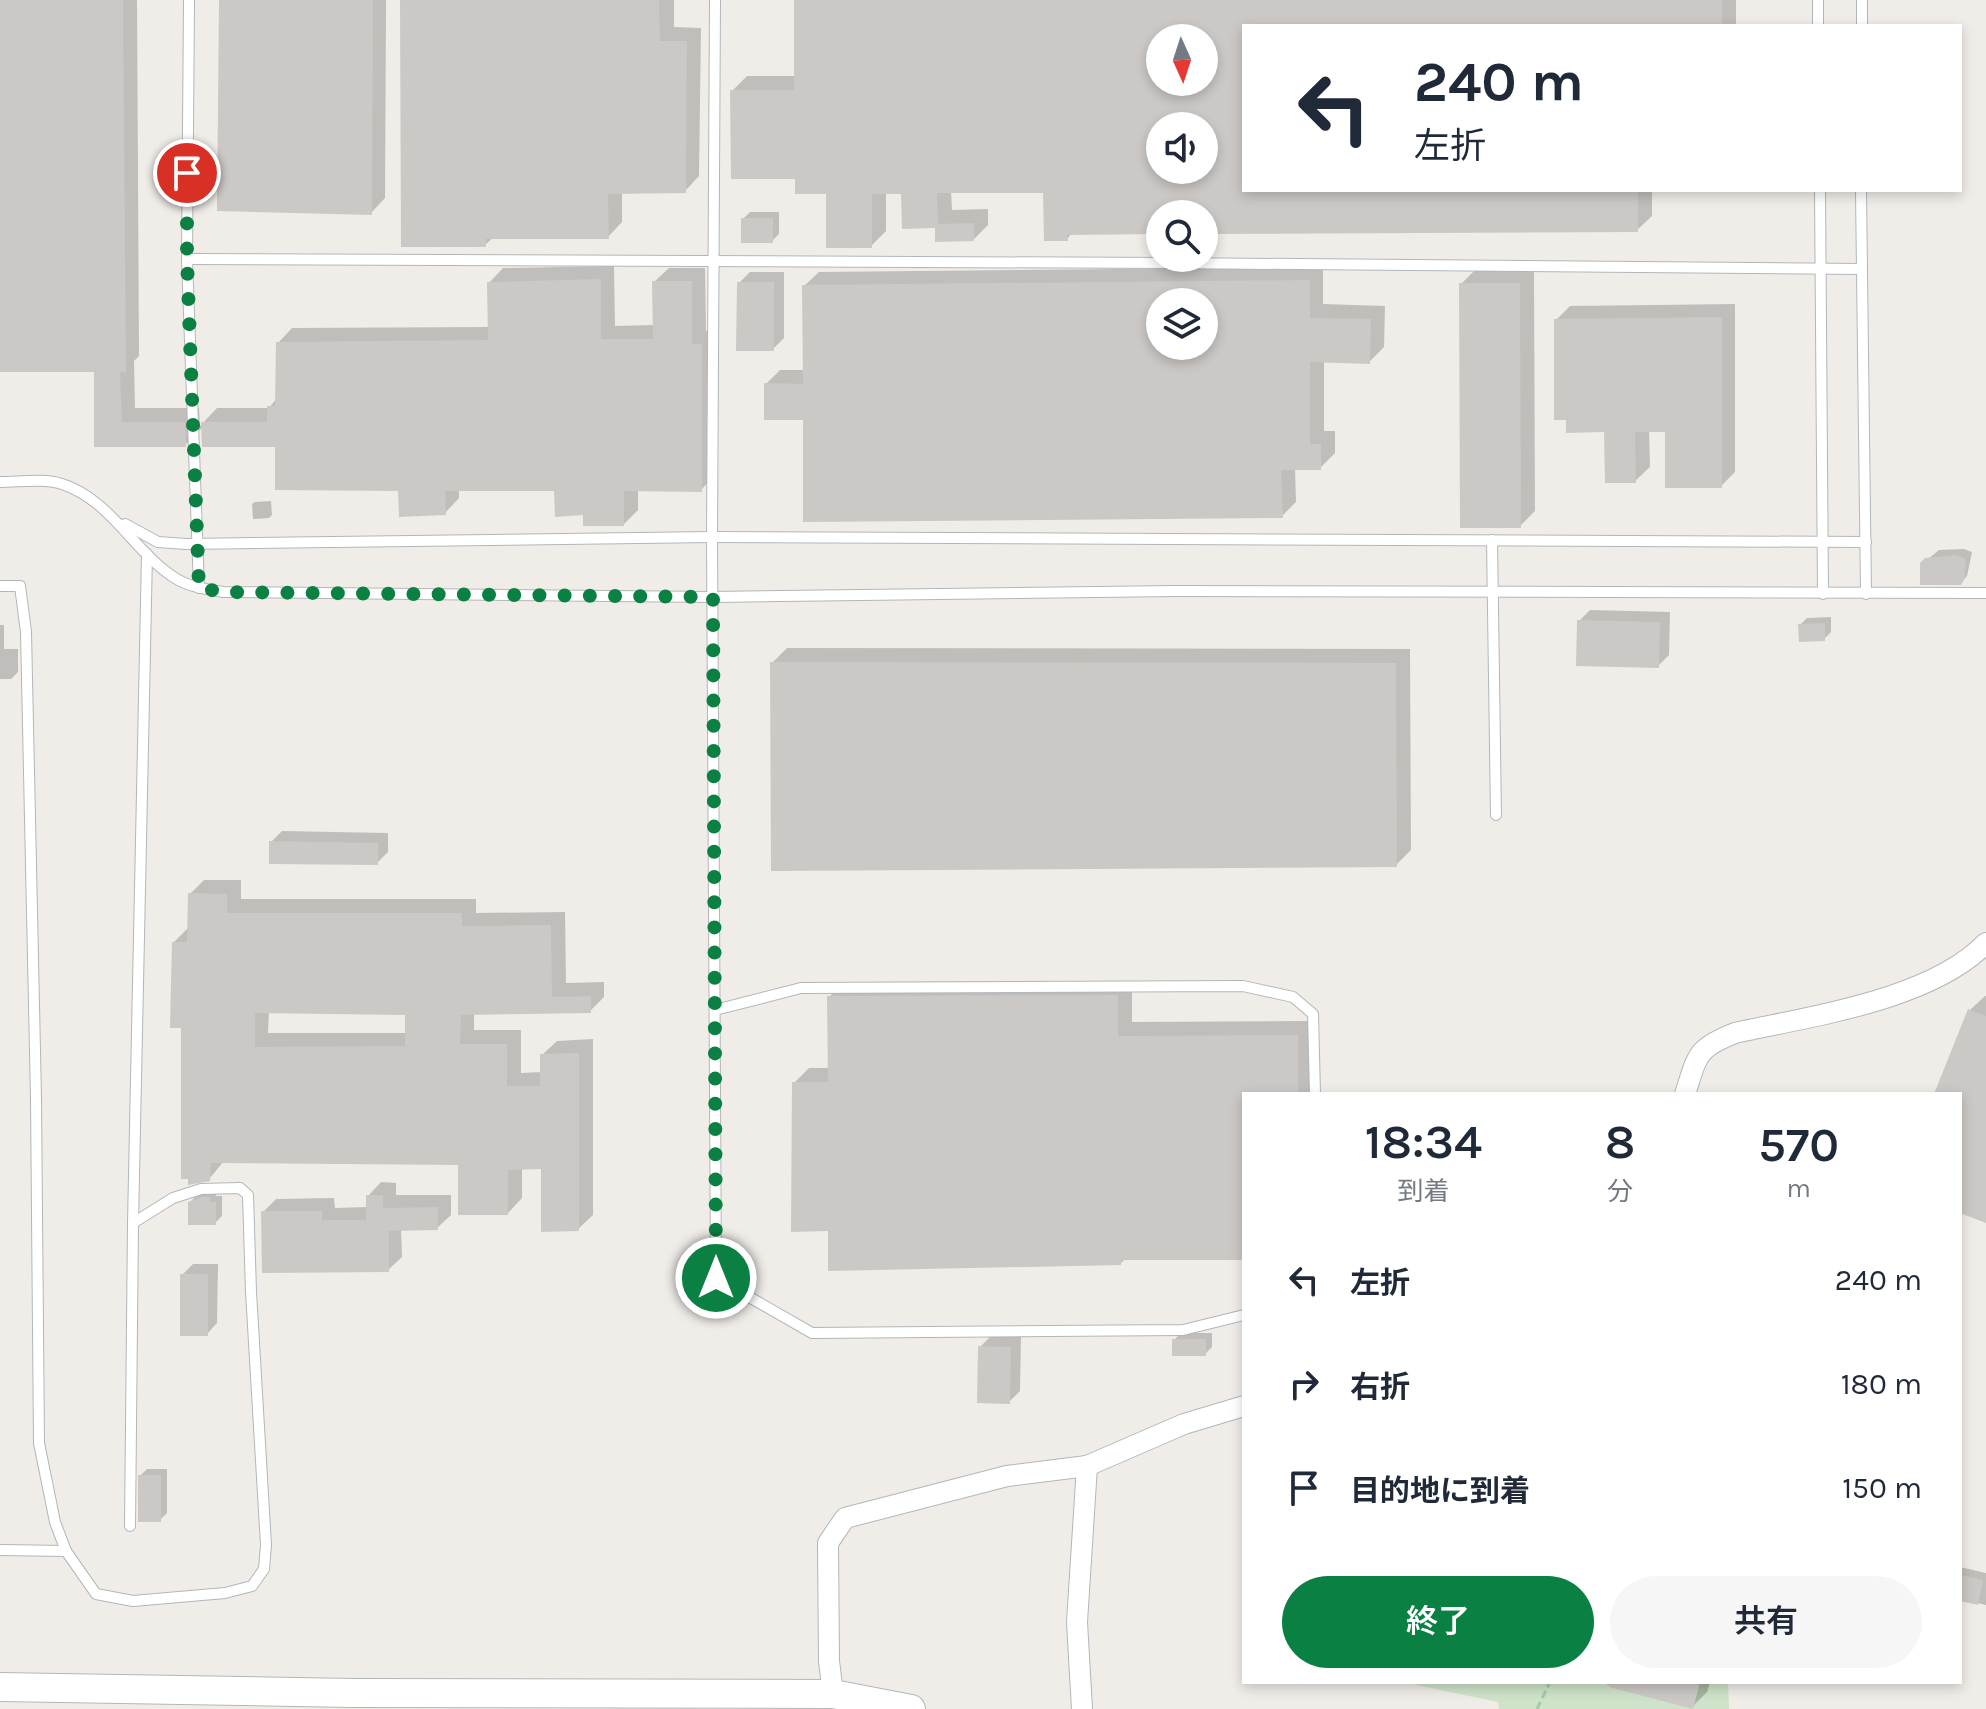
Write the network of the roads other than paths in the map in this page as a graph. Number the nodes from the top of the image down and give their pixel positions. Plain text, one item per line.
1 (189, 0) edge
2 (715, 0) edge
3 (1818, 0) edge
4 (1862, 0) edge
5 (1818, 24) edge
6 (1862, 24) edge
7 (1820, 192) edge
8 (1861, 192) edge
9 (187, 259) junction
10 (713, 260) junction
11 (1861, 269) junction
12 (1820, 270) junction
13 (0, 482) edge
14 (109, 515) junction
15 (712, 537) junction
16 (1492, 540) junction
17 (1822, 542) junction
18 (1866, 542) junction
19 (199, 544) junction
20 (147, 554) junction
21 (0, 586) edge
22 (199, 588) junction
23 (1493, 593) junction
24 (1986, 593) edge
25 (1823, 594) junction
26 (1866, 594) junction
27 (713, 597) junction
28 (1496, 815) dead end
29 (1986, 943) edge
30 (715, 1010) junction
31 (1315, 1092) edge
32 (1686, 1092) edge
33 (133, 1223) junction
34 (1242, 1315) edge
35 (1242, 1407) edge
36 (1087, 1466) junction
37 (130, 1526) dead end
38 (0, 1550) edge
39 (66, 1551) junction
40 (0, 1687) edge
41 (833, 1694) junction
42 (911, 1709) edge
43 (1082, 1709) edge

1 - 9 lane
2 - 10 lane
3 - 5 lane
4 - 6 lane
7 - 12 lane
8 - 11 lane
9 - 10 lane
9 - 19 lane
10 - 12 lane
10 - 15 lane
11 - 12 lane
11 - 18 lane
12 - 17 lane
13 - 14 lane
14 - 19 lane
14 - 20 lane
15 - 16 lane
15 - 19 lane
15 - 27 lane
16 - 17 lane
16 - 23 lane
17 - 18 lane
17 - 25 lane
18 - 26 lane
19 - 22 lane
20 - 22 lane
20 - 33 lane
21 - 39 lane
22 - 27 lane
23 - 25 lane
23 - 27 lane
23 - 28 lane
24 - 26 lane
25 - 26 lane
27 - 30 lane
29 - 32 street
30 - 31 lane
30 - 34 lane
33 - 37 lane
33 - 39 lane
35 - 36 street
36 - 41 street
36 - 43 street
38 - 39 lane
40 - 41 street
41 - 42 street

